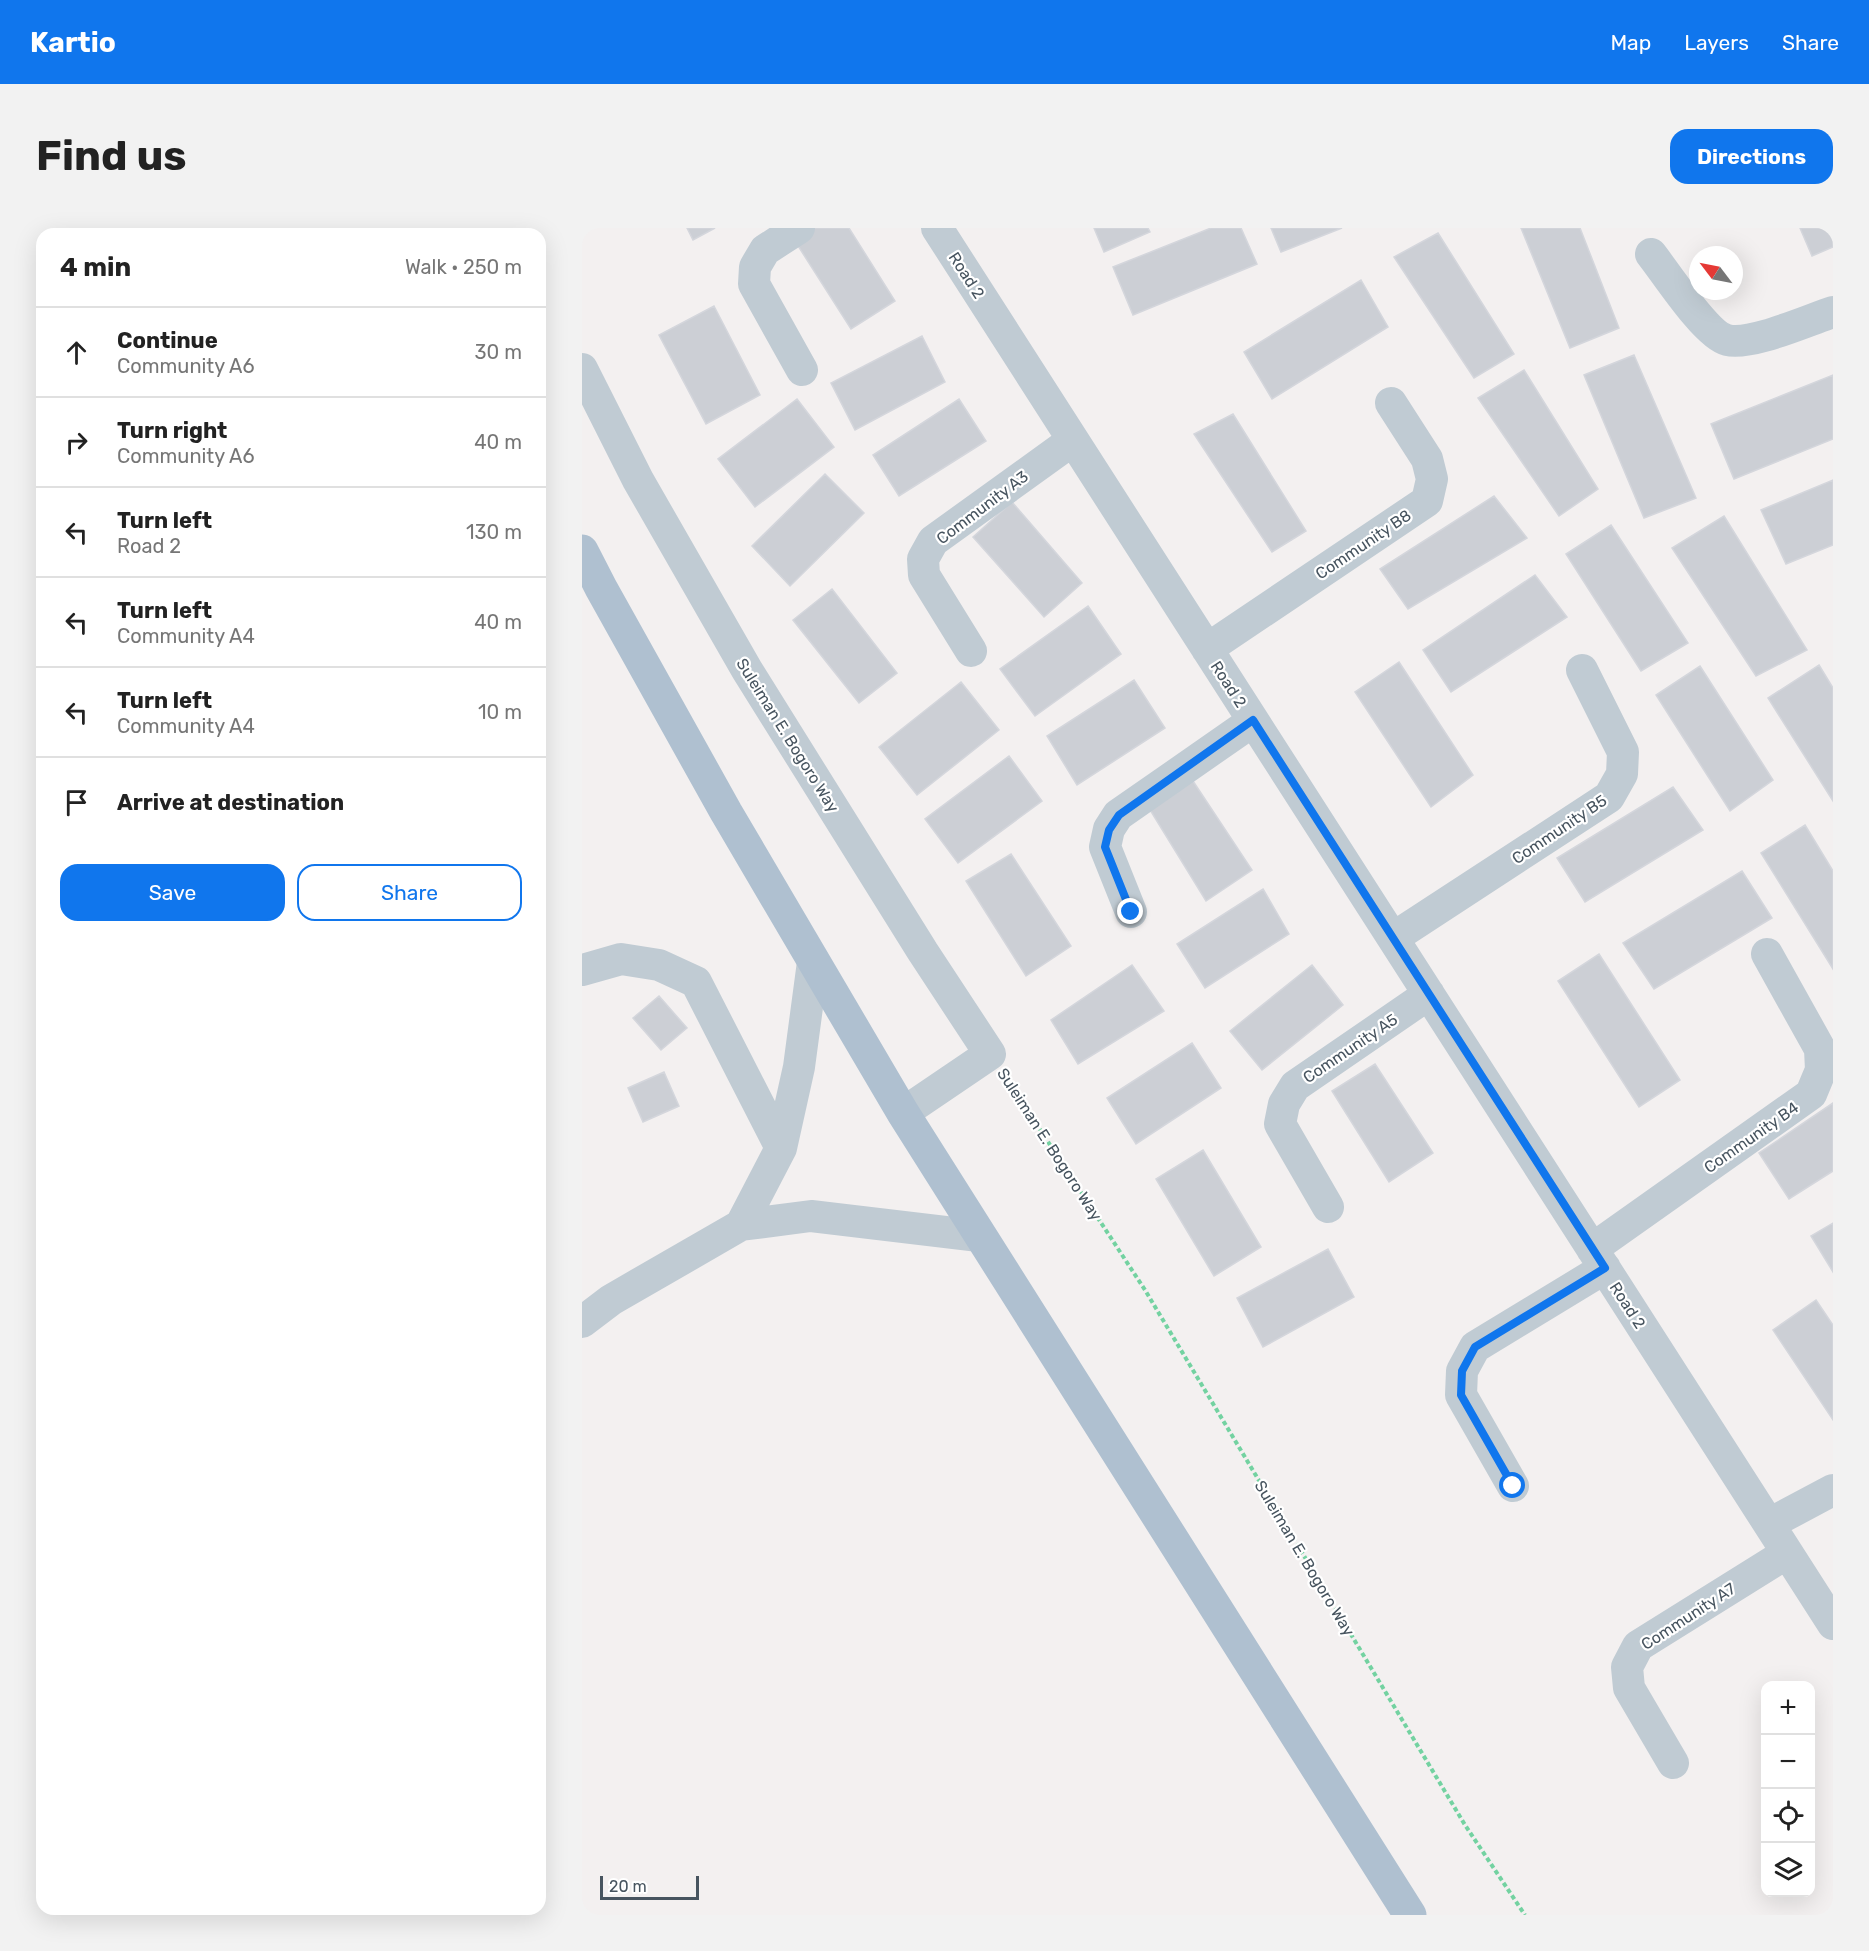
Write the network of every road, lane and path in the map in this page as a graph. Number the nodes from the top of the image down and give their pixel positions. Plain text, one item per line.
1 (799, 228) edge
2 (937, 228) edge
3 (1651, 254) dead end
4 (1833, 312) edge
5 (582, 369) edge
6 (802, 370) dead end
7 (1391, 403) dead end
8 (1073, 440) junction
9 (582, 551) edge
10 (1207, 649) junction
11 (971, 651) dead end
12 (1582, 670) dead end
13 (1253, 720) junction
14 (1131, 912) dead end
15 (1393, 938) junction
16 (1767, 954) dead end
17 (813, 962) junction
18 (582, 970) edge
19 (1429, 994) junction
20 (990, 1054) junction
21 (903, 1113) junction
22 (782, 1148) junction
23 (1328, 1207) dead end
24 (741, 1225) junction
25 (979, 1236) junction
26 (1598, 1259) junction
27 (582, 1322) edge
28 (1513, 1486) dead end
29 (1833, 1490) edge
30 (1768, 1524) junction
31 (1787, 1553) junction
32 (1833, 1624) edge
33 (1673, 1762) dead end
34 (1410, 1915) edge
35 (1525, 1915) edge

1 - 6 street
2 - 8 street, Road 2
3 - 4 street
5 - 20 street, Suleiman E. Bogoro Way
7 - 10 street, Community B8
8 - 10 street, Road 2
8 - 11 street, Community A3
9 - 17 main road
10 - 13 street, Road 2
12 - 15 street, Community B5
13 - 14 street
13 - 15 street, Road 2
15 - 19 street, Road 2
16 - 26 street, Community B4
17 - 21 main road
17 - 22 street
18 - 22 street
19 - 23 street, Community A5
19 - 26 street, Road 2
20 - 21 street
20 - 35 path, Suleiman E. Bogoro Way
21 - 25 main road
22 - 24 street
24 - 25 street
24 - 27 street
25 - 34 main road
26 - 28 street, Community B4
26 - 30 street, Road 2
29 - 30 street
30 - 31 street, Road 2
31 - 32 street, Road 2
31 - 33 street, Community A7

